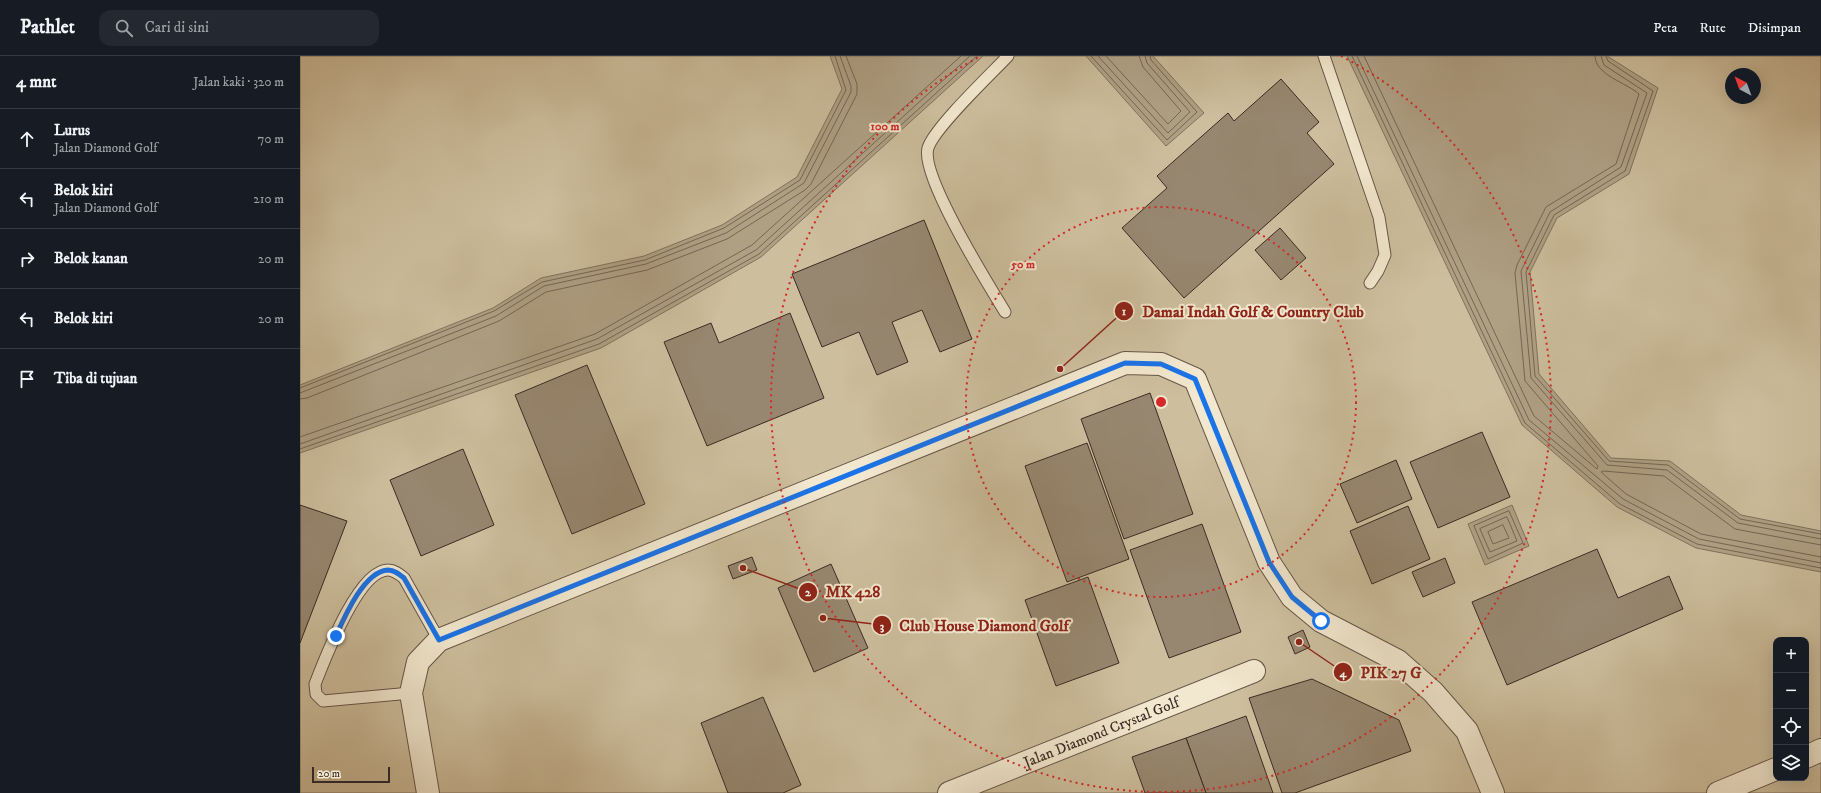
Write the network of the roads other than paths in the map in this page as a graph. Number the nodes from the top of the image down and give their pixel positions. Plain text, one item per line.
1 (1008, 56) edge
2 (1324, 56) edge
3 (1370, 283) dead end
4 (1004, 312) dead end
5 (439, 640) junction
6 (1254, 671) dead end
7 (411, 693) junction
8 (1821, 750) edge
9 (1809, 756) edge
10 (1773, 770) edge
11 (428, 793) edge
12 (949, 793) edge
13 (1493, 793) edge
14 (1718, 793) edge

1 - 4 lane
2 - 3 lane
5 - 7 street
5 - 7 lane
5 - 13 street
6 - 12 street, Jalan Diamond Crystal Golf
7 - 11 street
8 - 9 street
10 - 14 street

